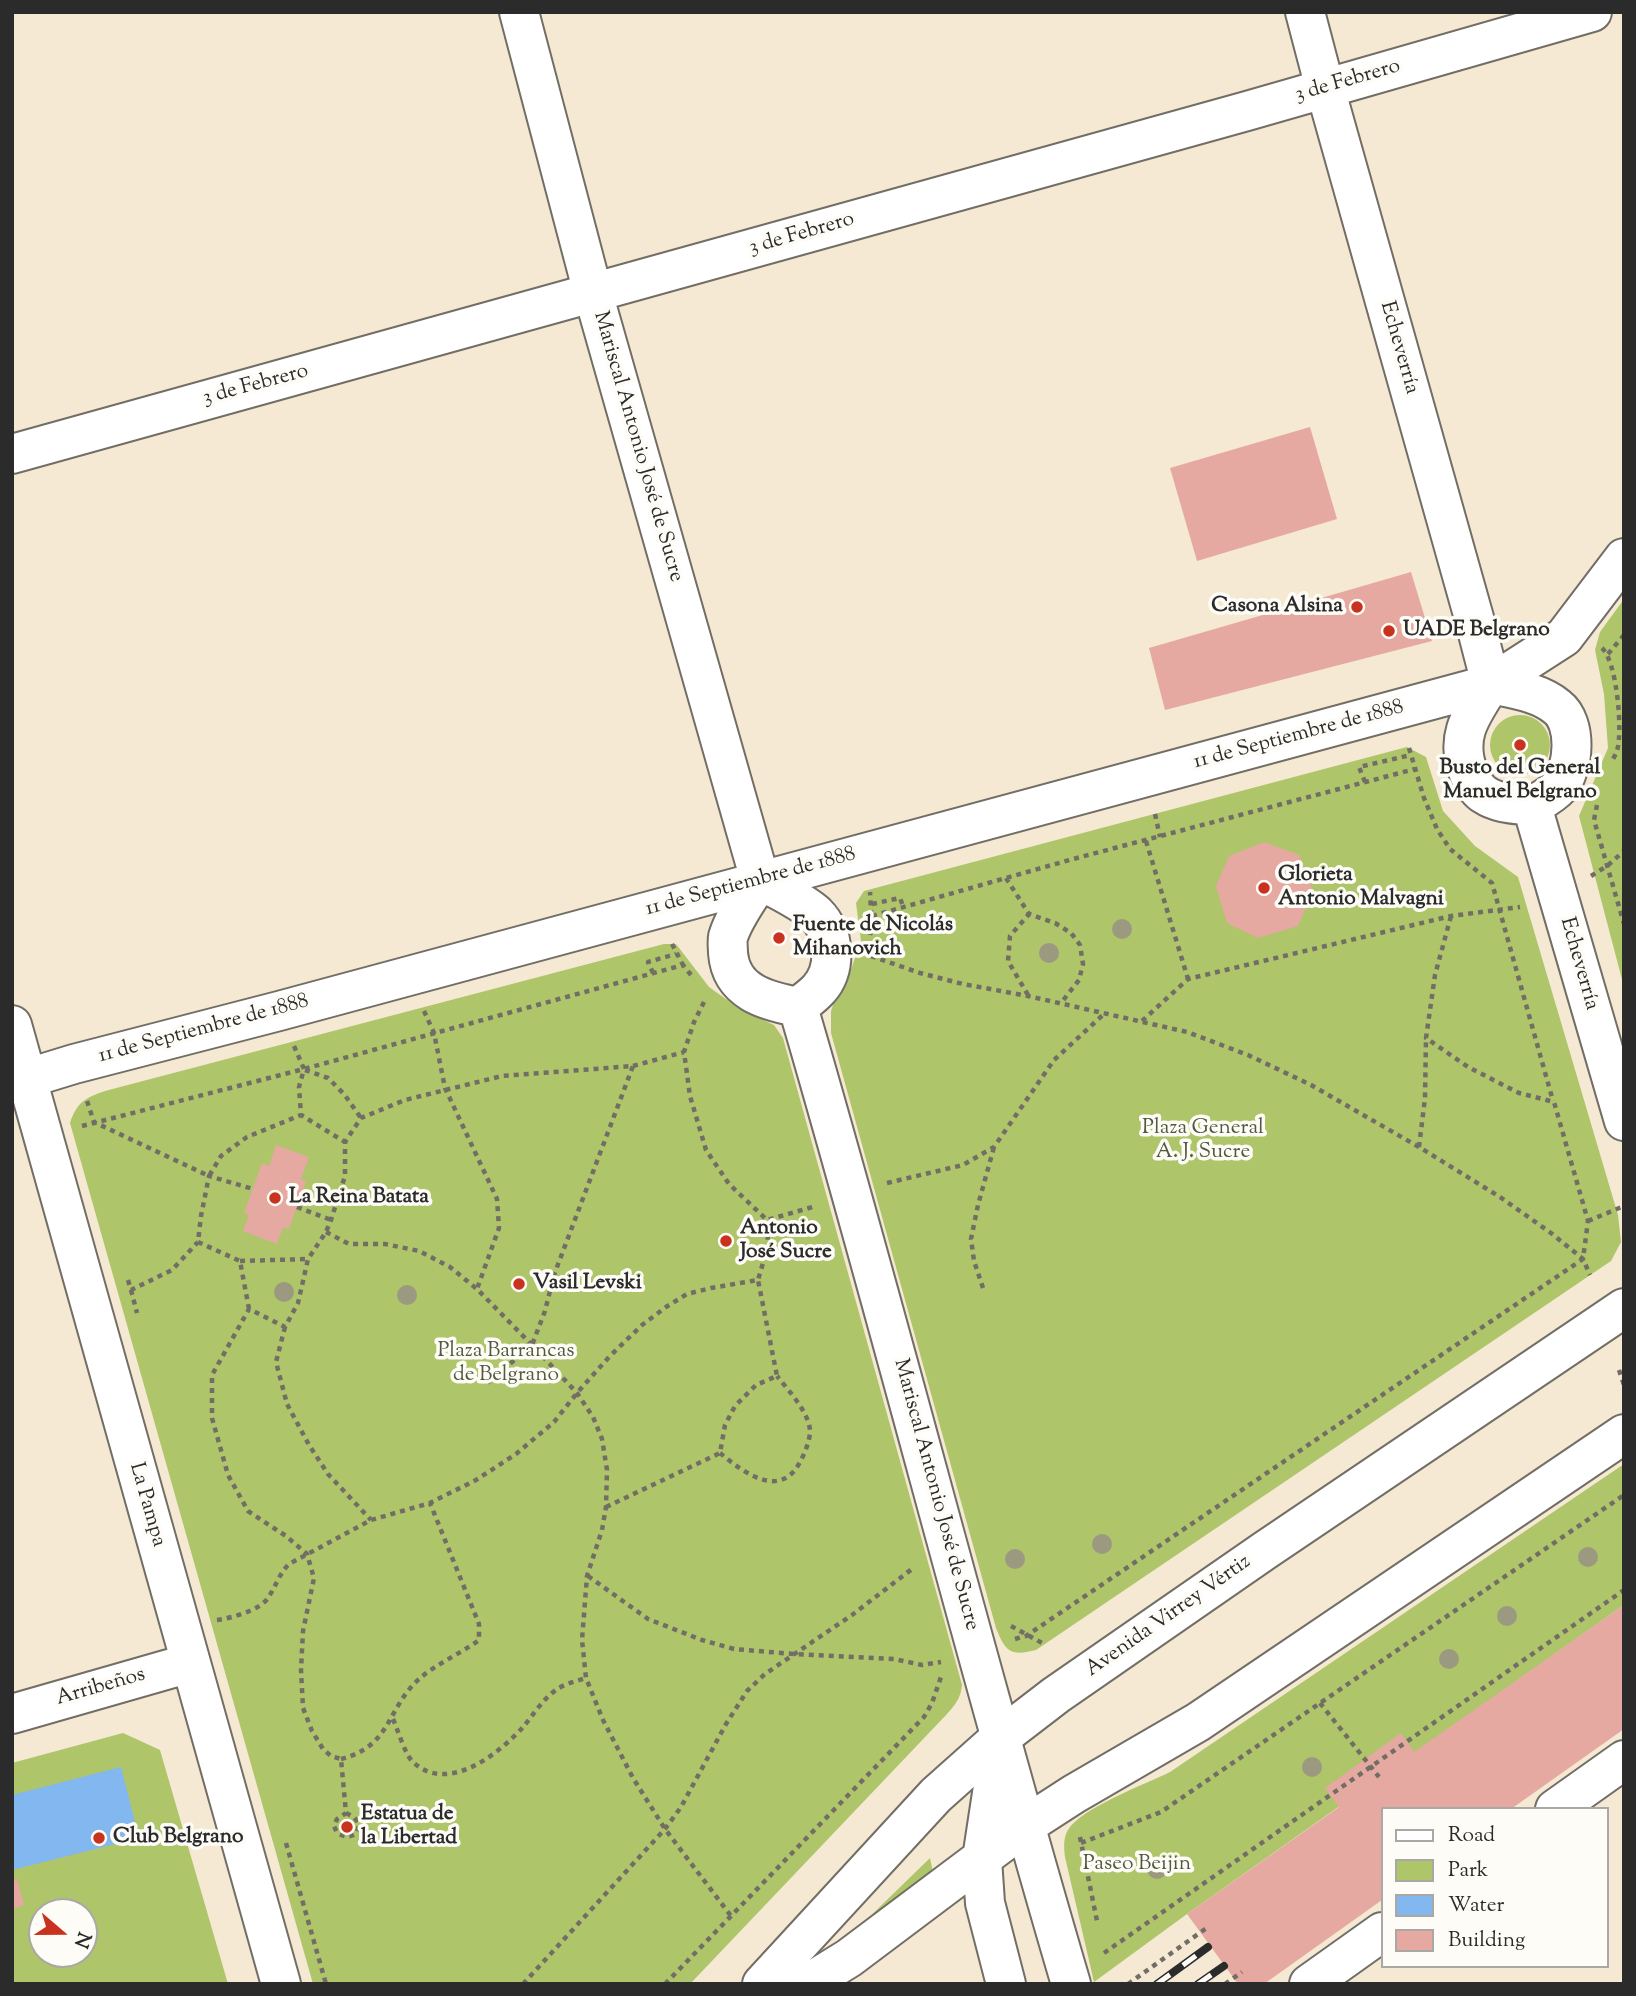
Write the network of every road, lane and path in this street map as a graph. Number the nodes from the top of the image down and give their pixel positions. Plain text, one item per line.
1 (519, 12) edge
2 (1305, 12) edge
3 (1592, 12) edge
4 (1325, 88) junction
5 (593, 293) junction
6 (12, 453) edge
7 (1624, 558) edge
8 (1624, 635) edge
9 (1597, 643) dead end
10 (1608, 654) junction
11 (1491, 684) junction
12 (1409, 748) dead end
13 (1410, 755) junction
14 (1415, 769) junction
15 (1607, 772) dead end
16 (1365, 782) junction
17 (1599, 795) dead end
18 (1532, 806) junction
19 (1156, 817) dead end
20 (1160, 837) junction
21 (1146, 841) junction
22 (1624, 851) edge
23 (1607, 866) junction
24 (1006, 878) junction
25 (760, 880) junction
26 (872, 904) dead end
27 (903, 906) junction
28 (1521, 907) dead end
29 (1499, 910) junction
30 (1029, 914) junction
31 (872, 916) dead end
32 (1451, 916) junction
33 (1624, 924) edge
34 (676, 954) dead end
35 (870, 956) dead end
36 (653, 973) junction
37 (692, 975) dead end
38 (1188, 979) junction
39 (1028, 996) junction
40 (705, 1002) dead end
41 (1061, 1003) junction
42 (798, 1007) junction
43 (1106, 1013) junction
44 (427, 1020) dead end
45 (1142, 1021) junction
46 (12, 1025) edge
47 (433, 1033) junction
48 (1426, 1038) junction
49 (684, 1052) junction
50 (299, 1059) dead end
51 (74, 1064) junction
52 (633, 1066) junction
53 (304, 1069) junction
54 (20, 1081) edge
55 (445, 1088) junction
56 (1554, 1102) junction
57 (301, 1115) junction
58 (361, 1118) junction
59 (1624, 1121) edge
60 (93, 1122) junction
61 (43, 1137) junction
62 (345, 1142) junction
63 (994, 1147) junction
64 (1419, 1147) junction
65 (209, 1176) junction
66 (892, 1182) dead end
67 (253, 1189) dead end
68 (1624, 1206) edge
69 (297, 1207) dead end
70 (809, 1208) dead end
71 (331, 1220) junction
72 (767, 1220) junction
73 (1588, 1221) junction
74 (326, 1232) junction
75 (198, 1242) junction
76 (307, 1259) junction
77 (1583, 1259) junction
78 (240, 1261) junction
79 (1590, 1275) dead end
80 (758, 1280) junction
81 (140, 1285) dead end
82 (983, 1288) dead end
83 (477, 1289) junction
84 (1624, 1308) edge
85 (249, 1309) junction
86 (285, 1327) junction
87 (532, 1345) junction
88 (1619, 1370) dead end
89 (777, 1376) junction
90 (485, 1385) dead end
91 (1624, 1385) edge
92 (577, 1393) junction
93 (1624, 1434) edge
94 (720, 1453) junction
95 (1624, 1495) edge
96 (430, 1503) junction
97 (606, 1507) junction
98 (371, 1520) junction
99 (307, 1554) junction
100 (919, 1564) dead end
101 (587, 1576) junction
102 (1624, 1590) edge
103 (237, 1616) dead end
104 (1026, 1636) dead end
105 (794, 1654) junction
106 (190, 1663) junction
107 (586, 1678) junction
108 (1320, 1703) junction
109 (12, 1714) edge
110 (392, 1718) junction
111 (1000, 1738) junction
112 (341, 1759) junction
113 (1624, 1760) edge
114 (1371, 1768) junction
115 (1379, 1777) dead end
116 (1558, 1807) edge
117 (346, 1813) junction
118 (1026, 1825) junction
119 (665, 1829) junction
120 (982, 1859) junction
121 (731, 1916) junction
122 (1208, 1927) dead end
123 (1099, 1930) dead end
124 (1380, 1933) edge
125 (1101, 1942) dead end
126 (1242, 1972) dead end
127 (281, 1984) edge
128 (523, 1984) edge
129 (665, 1984) edge
130 (762, 1984) edge
131 (807, 1984) edge
132 (1006, 1984) edge
133 (1071, 1984) edge
134 (1128, 1984) edge
135 (1225, 1984) edge
136 (1309, 1984) edge

1 - 5 street, Mariscal Antonio José de Sucre
2 - 4 street, Echeverría
3 - 4 street, 3 de Febrero
4 - 5 street, 3 de Febrero
4 - 11 street, Echeverría
5 - 6 street, 3 de Febrero
5 - 25 street, Mariscal Antonio José de Sucre
7 - 11 street
8 - 10 path
9 - 10 path
10 - 15 path
11 - 18 street
11 - 18 street
11 - 25 street, 11 de Septiembre de 1888
12 - 13 path
13 - 14 path
13 - 16 path
14 - 16 path
14 - 29 path
16 - 20 path
17 - 23 path
18 - 59 street, Echeverría
19 - 20 path
20 - 21 path
21 - 24 path
21 - 38 path
22 - 23 path
23 - 33 path
24 - 27 path
24 - 30 path
25 - 42 street
25 - 42 street
25 - 51 street, 11 de Septiembre de 1888
26 - 27 path
27 - 31 path
28 - 29 path
29 - 32 path
29 - 56 path
30 - 39 path
30 - 41 path
32 - 38 path
32 - 48 path
34 - 36 path
35 - 39 path
36 - 37 path
36 - 47 path
38 - 45 path
39 - 41 path
40 - 49 path
41 - 43 path
42 - 111 street, Mariscal Antonio José de Sucre
43 - 45 path
43 - 63 path
44 - 47 path
45 - 64 path
46 - 54 street, La Pampa
47 - 53 path
47 - 55 path
48 - 56 path
48 - 64 path
49 - 52 path
49 - 72 path
50 - 53 path
51 - 54 street, 11 de Septiembre de 1888
51 - 60 path
52 - 55 path
52 - 87 path
53 - 57 path
53 - 58 path
53 - 60 path
54 - 61 street, La Pampa
55 - 58 path
55 - 83 path
56 - 73 path
57 - 62 path
57 - 65 path
58 - 62 path
60 - 61 path
60 - 65 path
61 - 106 street, La Pampa
62 - 71 path
63 - 66 path
63 - 82 path
64 - 77 path
65 - 67 path
65 - 75 path
68 - 73 path
69 - 71 path
70 - 72 path
71 - 74 path
72 - 80 path
73 - 77 path
74 - 76 path
74 - 83 path
75 - 78 path
75 - 81 path
76 - 78 path
76 - 86 path
77 - 79 path
77 - 104 path
78 - 85 path
80 - 89 path
80 - 92 path
83 - 87 path
84 - 111 street, Avenida Virrey Vértiz
85 - 86 path
85 - 99 path
86 - 98 path
87 - 90 path
87 - 92 path
88 - 91 path
89 - 94 path
89 - 94 path
92 - 96 path
92 - 97 path
93 - 118 street
94 - 97 path
95 - 108 path
96 - 98 path
96 - 110 path
97 - 101 path
98 - 99 path
99 - 103 path
99 - 112 path
100 - 105 path
101 - 105 path
101 - 107 path
102 - 114 path
105 - 119 path
105 - 121 path
106 - 109 street, Arribeños
106 - 127 street, La Pampa
107 - 110 path
107 - 119 path
108 - 114 path
108 - 123 path
110 - 112 path
111 - 118 street, Mariscal Antonio José de Sucre
111 - 120 street
111 - 130 street, Avenida Virrey Vértiz
112 - 117 path
113 - 116 street
114 - 115 path
114 - 125 path
117 - 117 path
118 - 120 street
118 - 133 street, Mariscal Antonio José de Sucre
119 - 121 path
119 - 128 path
120 - 131 street
120 - 132 street
121 - 129 path
122 - 134 path
124 - 136 street
126 - 135 path

